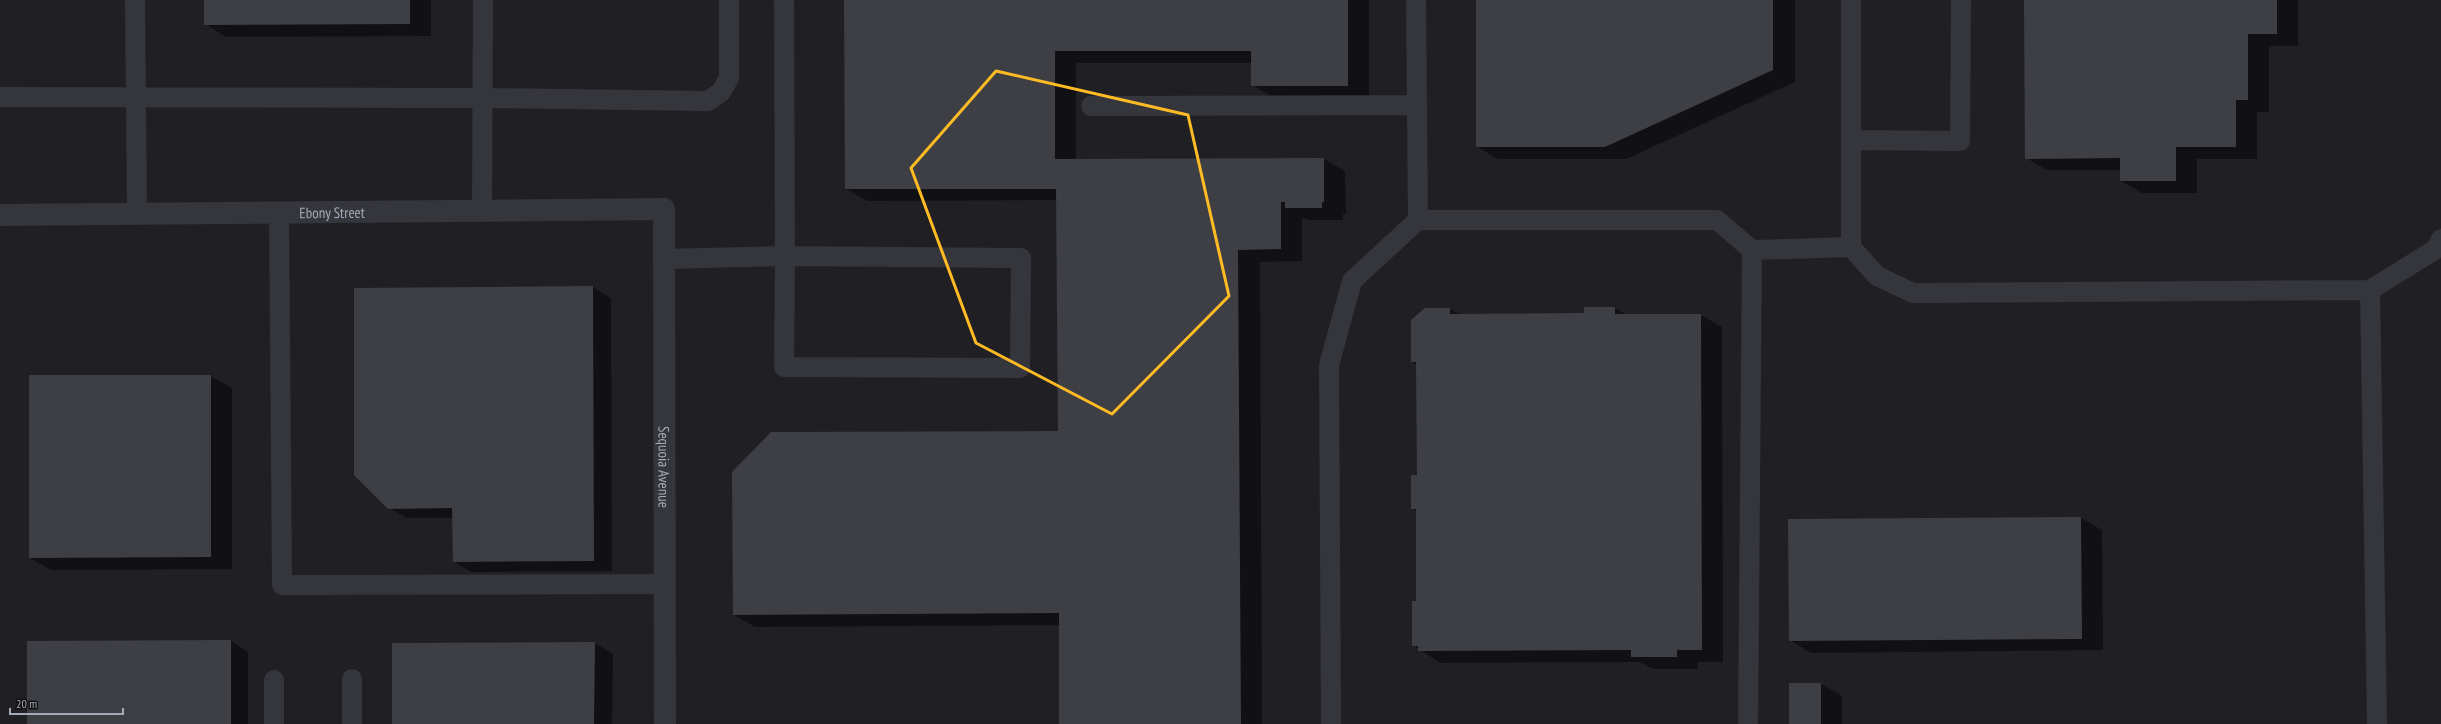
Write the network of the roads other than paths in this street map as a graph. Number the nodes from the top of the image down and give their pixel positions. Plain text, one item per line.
1 (135, 0) edge
2 (483, 0) edge
3 (729, 0) edge
4 (784, 0) edge
5 (1416, 0) edge
6 (1851, 0) edge
7 (1962, 0) edge
8 (0, 96) edge
9 (136, 96) junction
10 (482, 98) junction
11 (1417, 105) junction
12 (1091, 106) dead end
13 (1852, 140) junction
14 (664, 209) joint
15 (482, 211) junction
16 (279, 212) junction
17 (136, 214) junction
18 (0, 215) edge
19 (1418, 220) junction
20 (2441, 239) edge
21 (1851, 247) junction
22 (1752, 250) junction
23 (785, 256) junction
24 (665, 259) junction
25 (2370, 290) junction
26 (665, 584) junction
27 (352, 679) dead end
28 (274, 680) dead end
29 (274, 724) edge
30 (352, 724) edge
31 (666, 724) edge
32 (1331, 724) edge
33 (1748, 724) edge
34 (2377, 724) edge

1 - 9 lane
2 - 10 lane
3 - 10 lane
4 - 23 lane
5 - 11 lane
6 - 13 lane
7 - 13 lane
8 - 9 lane
9 - 10 lane
9 - 17 lane
10 - 15 lane
11 - 12 lane
11 - 19 lane
13 - 21 lane
14 - 15 street, Ebony Street
14 - 24 street, Sequoia Avenue
15 - 16 street, Ebony Street
16 - 17 street, Ebony Street
16 - 26 lane
17 - 18 street, Ebony Street
19 - 22 lane
19 - 32 lane
20 - 25 lane
21 - 22 lane
21 - 25 lane
22 - 33 lane
23 - 23 lane
23 - 24 lane
24 - 26 street, Sequoia Avenue
25 - 34 lane
26 - 31 street, Sequoia Avenue
27 - 30 lane
28 - 29 lane

